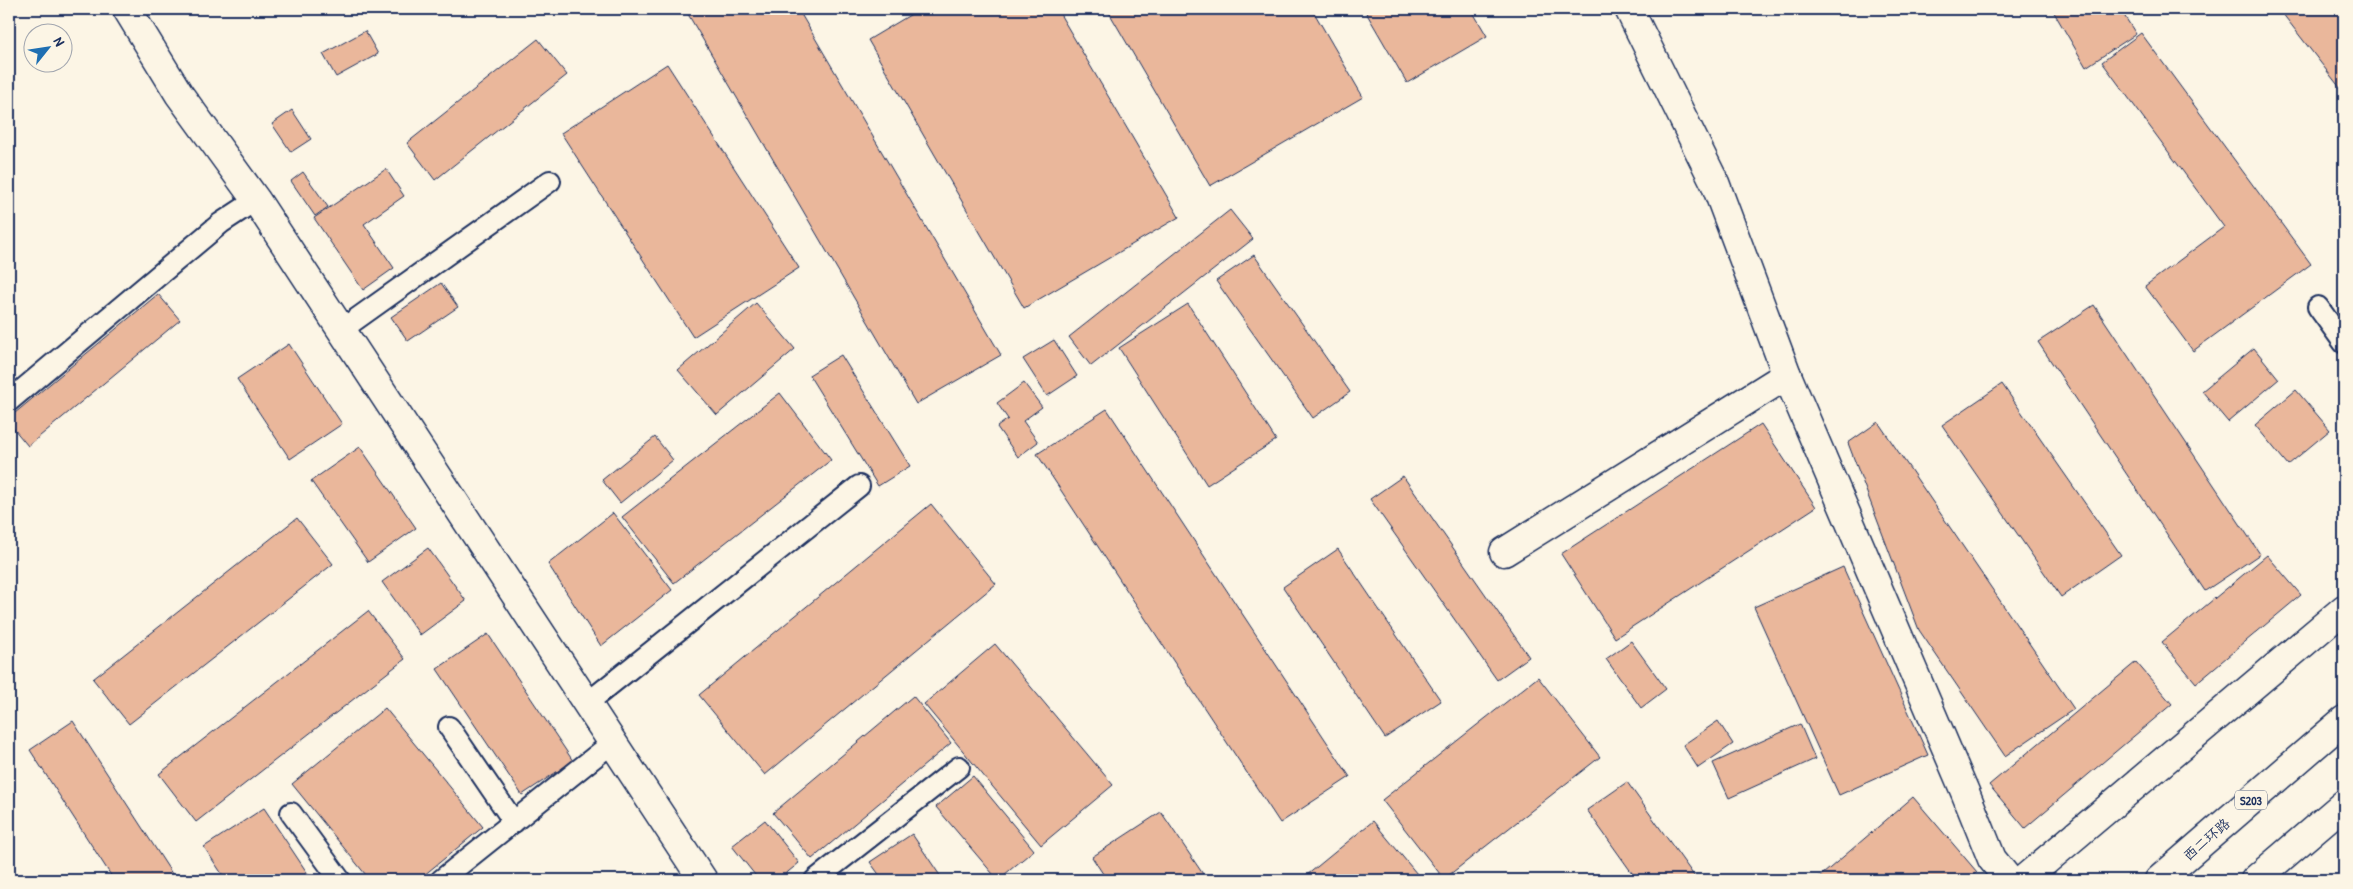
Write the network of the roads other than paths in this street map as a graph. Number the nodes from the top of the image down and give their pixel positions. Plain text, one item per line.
1 (126, 9) edge
2 (1629, 9) edge
3 (550, 181) dead end
4 (256, 200) junction
5 (2318, 307) dead end
6 (341, 330) junction
7 (2344, 343) edge
8 (1787, 375) junction
9 (9, 401) edge
10 (859, 486) dead end
11 (1504, 552) dead end
12 (2344, 609) edge
13 (586, 704) junction
14 (2344, 720) edge
15 (449, 727) dead end
16 (612, 743) junction
17 (959, 767) dead end
18 (2344, 804) edge
19 (291, 813) dead end
20 (514, 822) junction
21 (340, 880) edge
22 (441, 880) edge
23 (702, 880) edge
24 (815, 880) edge
25 (2009, 880) edge
26 (2023, 880) edge
27 (2158, 880) edge
28 (2255, 880) edge

1 - 4 street
2 - 8 street
3 - 6 lane
4 - 6 street
4 - 9 lane
5 - 7 lane
6 - 13 street
8 - 11 street
8 - 25 street
10 - 13 lane
12 - 26 street
13 - 16 street
14 - 27 street, 西二环路 / S203
15 - 20 lane
16 - 20 lane
16 - 23 street
17 - 24 lane
18 - 28 street
19 - 21 lane
20 - 22 lane

